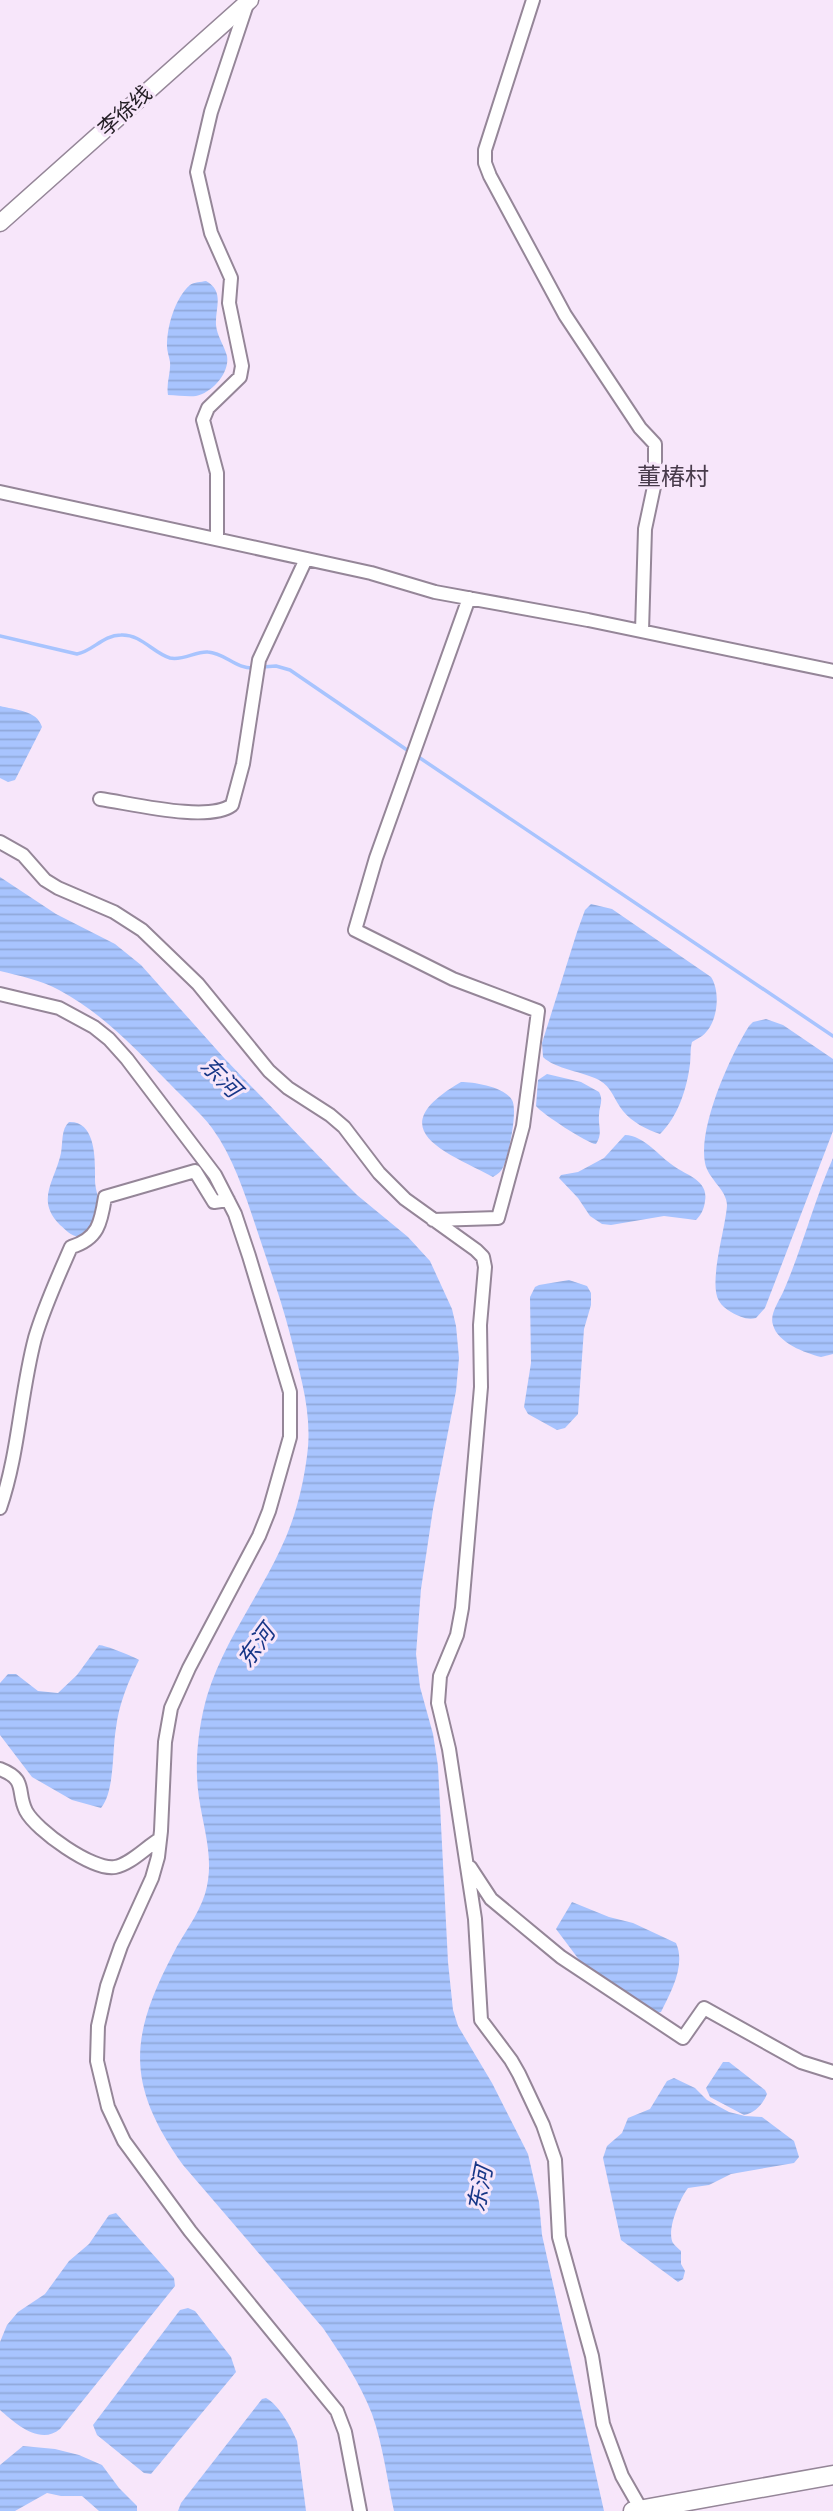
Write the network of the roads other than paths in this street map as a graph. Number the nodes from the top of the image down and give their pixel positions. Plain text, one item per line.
1 (249, 0) edge
2 (533, 0) edge
3 (0, 223) edge
4 (0, 492) edge
5 (217, 539) junction
6 (306, 559) junction
7 (469, 598) junction
8 (642, 631) junction
9 (833, 671) edge
10 (100, 799) dead end
11 (0, 842) edge
12 (0, 994) edge
13 (228, 1200) junction
14 (433, 1220) junction
15 (0, 1508) edge
16 (0, 1769) edge
17 (160, 1839) junction
18 (467, 1863) junction
19 (833, 2072) edge
20 (833, 2475) edge
21 (639, 2510) edge
22 (360, 2511) edge

1 - 3 main road, 李徐线
1 - 5 street
2 - 8 street
4 - 5 street
5 - 6 street
6 - 7 street
6 - 10 street
7 - 8 street
7 - 14 street
8 - 9 street
11 - 14 street
12 - 13 street
13 - 15 street
13 - 17 street
14 - 18 street
16 - 17 street
17 - 22 street
18 - 19 street
18 - 21 street
20 - 21 highway

